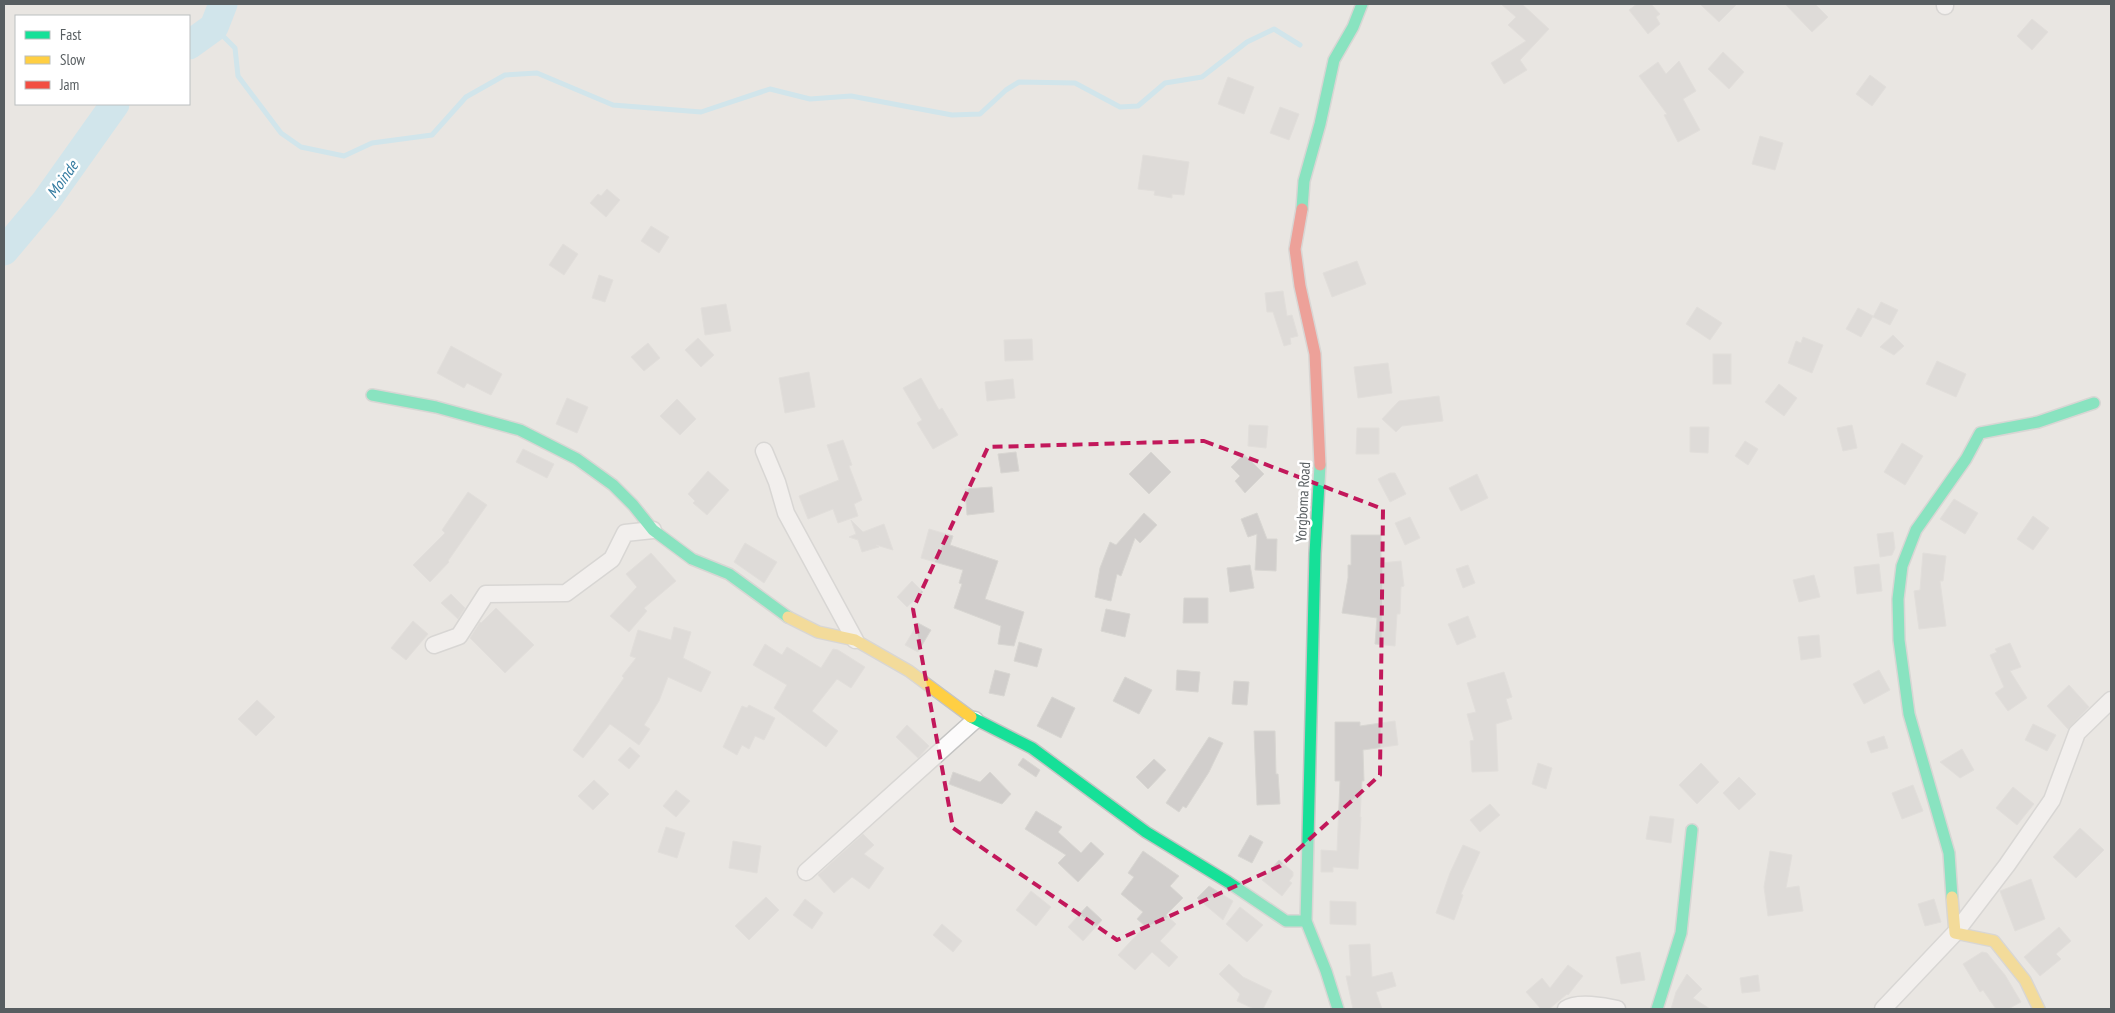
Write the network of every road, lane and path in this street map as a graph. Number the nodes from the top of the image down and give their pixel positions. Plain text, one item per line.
1 (1362, 4) edge
2 (372, 395) dead end
3 (2094, 403) dead end
4 (764, 451) dead end
5 (653, 530) junction
6 (855, 640) junction
7 (434, 644) dead end
8 (2111, 700) edge
9 (975, 720) junction
10 (1692, 830) dead end
11 (806, 872) dead end
12 (1306, 921) junction
13 (1956, 933) junction
14 (1338, 1009) edge
15 (1566, 1009) edge
16 (1617, 1009) edge
17 (1657, 1009) edge
18 (1883, 1009) edge
19 (2039, 1009) edge

1 - 12 street, Yorgboma Road
2 - 5 street
3 - 13 street
4 - 6 street
5 - 6 street
5 - 7 street
6 - 9 street
8 - 13 street
9 - 11 street
9 - 12 street
10 - 17 street
12 - 14 street, Yorgboma Road
13 - 18 street
13 - 19 street
15 - 16 street

